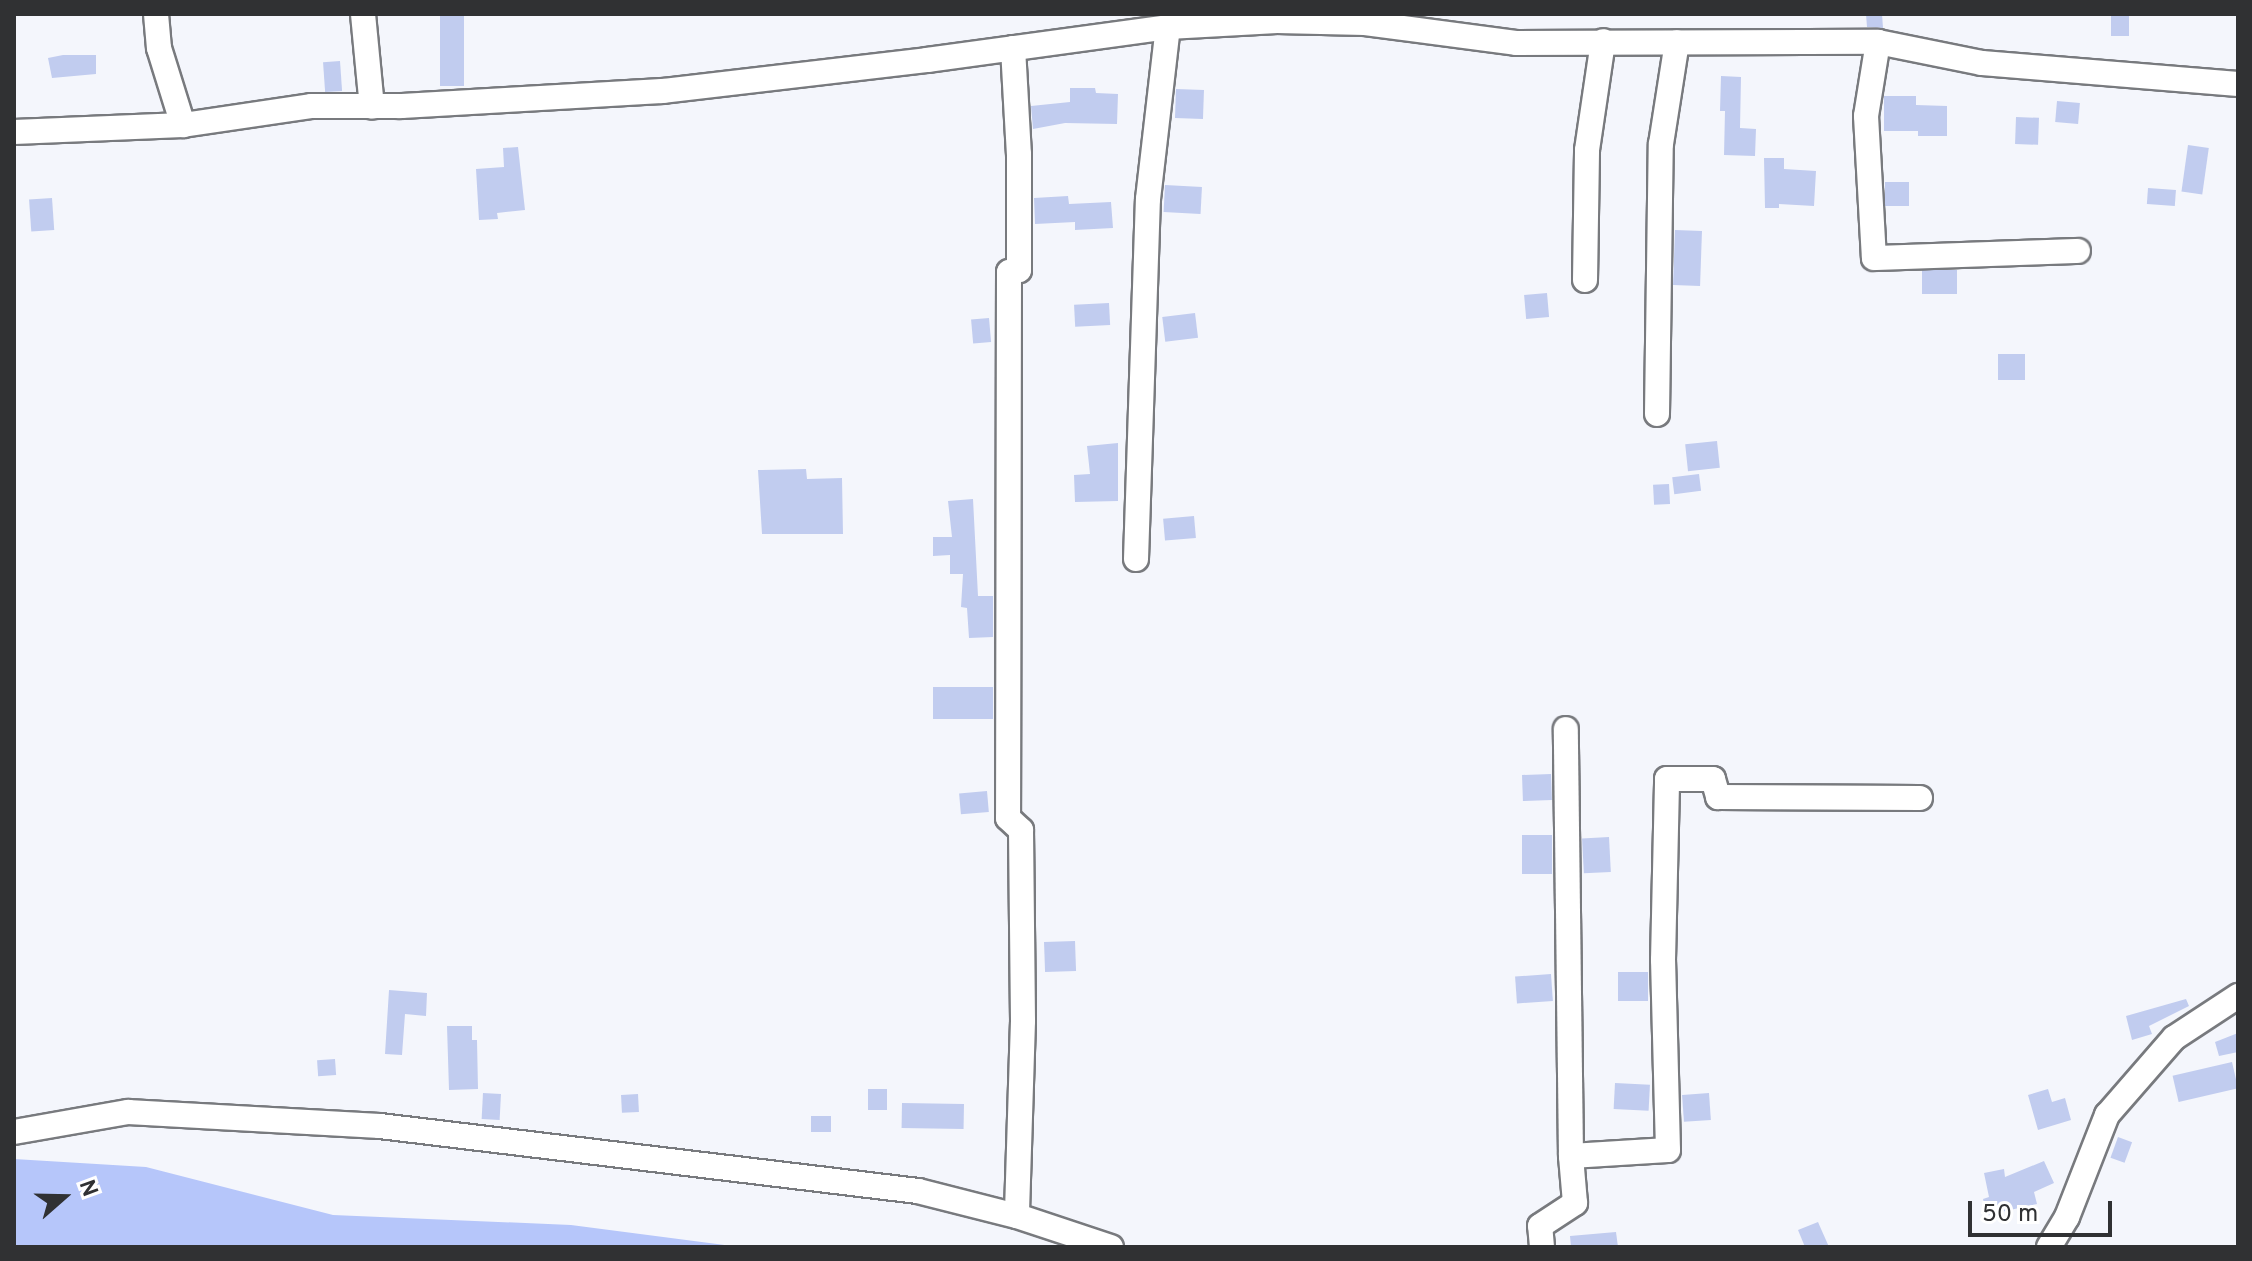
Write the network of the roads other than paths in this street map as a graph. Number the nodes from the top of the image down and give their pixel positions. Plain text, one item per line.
1 (156, 14) edge
2 (363, 14) edge
3 (1168, 27) junction
4 (1603, 41) junction
5 (1677, 42) junction
6 (1878, 42) junction
7 (1013, 48) junction
8 (2238, 84) edge
9 (372, 107) junction
10 (183, 125) junction
11 (14, 132) edge
12 (2078, 251) dead end
13 (1585, 280) dead end
14 (1657, 414) dead end
15 (1136, 559) dead end
16 (1566, 729) dead end
17 (1920, 798) dead end
18 (2238, 996) edge
19 (14, 1132) edge
20 (1571, 1156) junction
21 (1017, 1216) junction
22 (1111, 1247) edge
23 (1542, 1247) edge
24 (2049, 1247) edge

1 - 10 street
2 - 9 street
3 - 4 street
3 - 7 street
3 - 15 street
4 - 5 street
4 - 13 street
5 - 6 street
5 - 14 street
6 - 8 street
6 - 12 street
7 - 9 street
7 - 21 street
9 - 10 street
10 - 11 street
16 - 20 street
17 - 20 street
18 - 24 street
19 - 21 street
20 - 23 street
21 - 22 street

